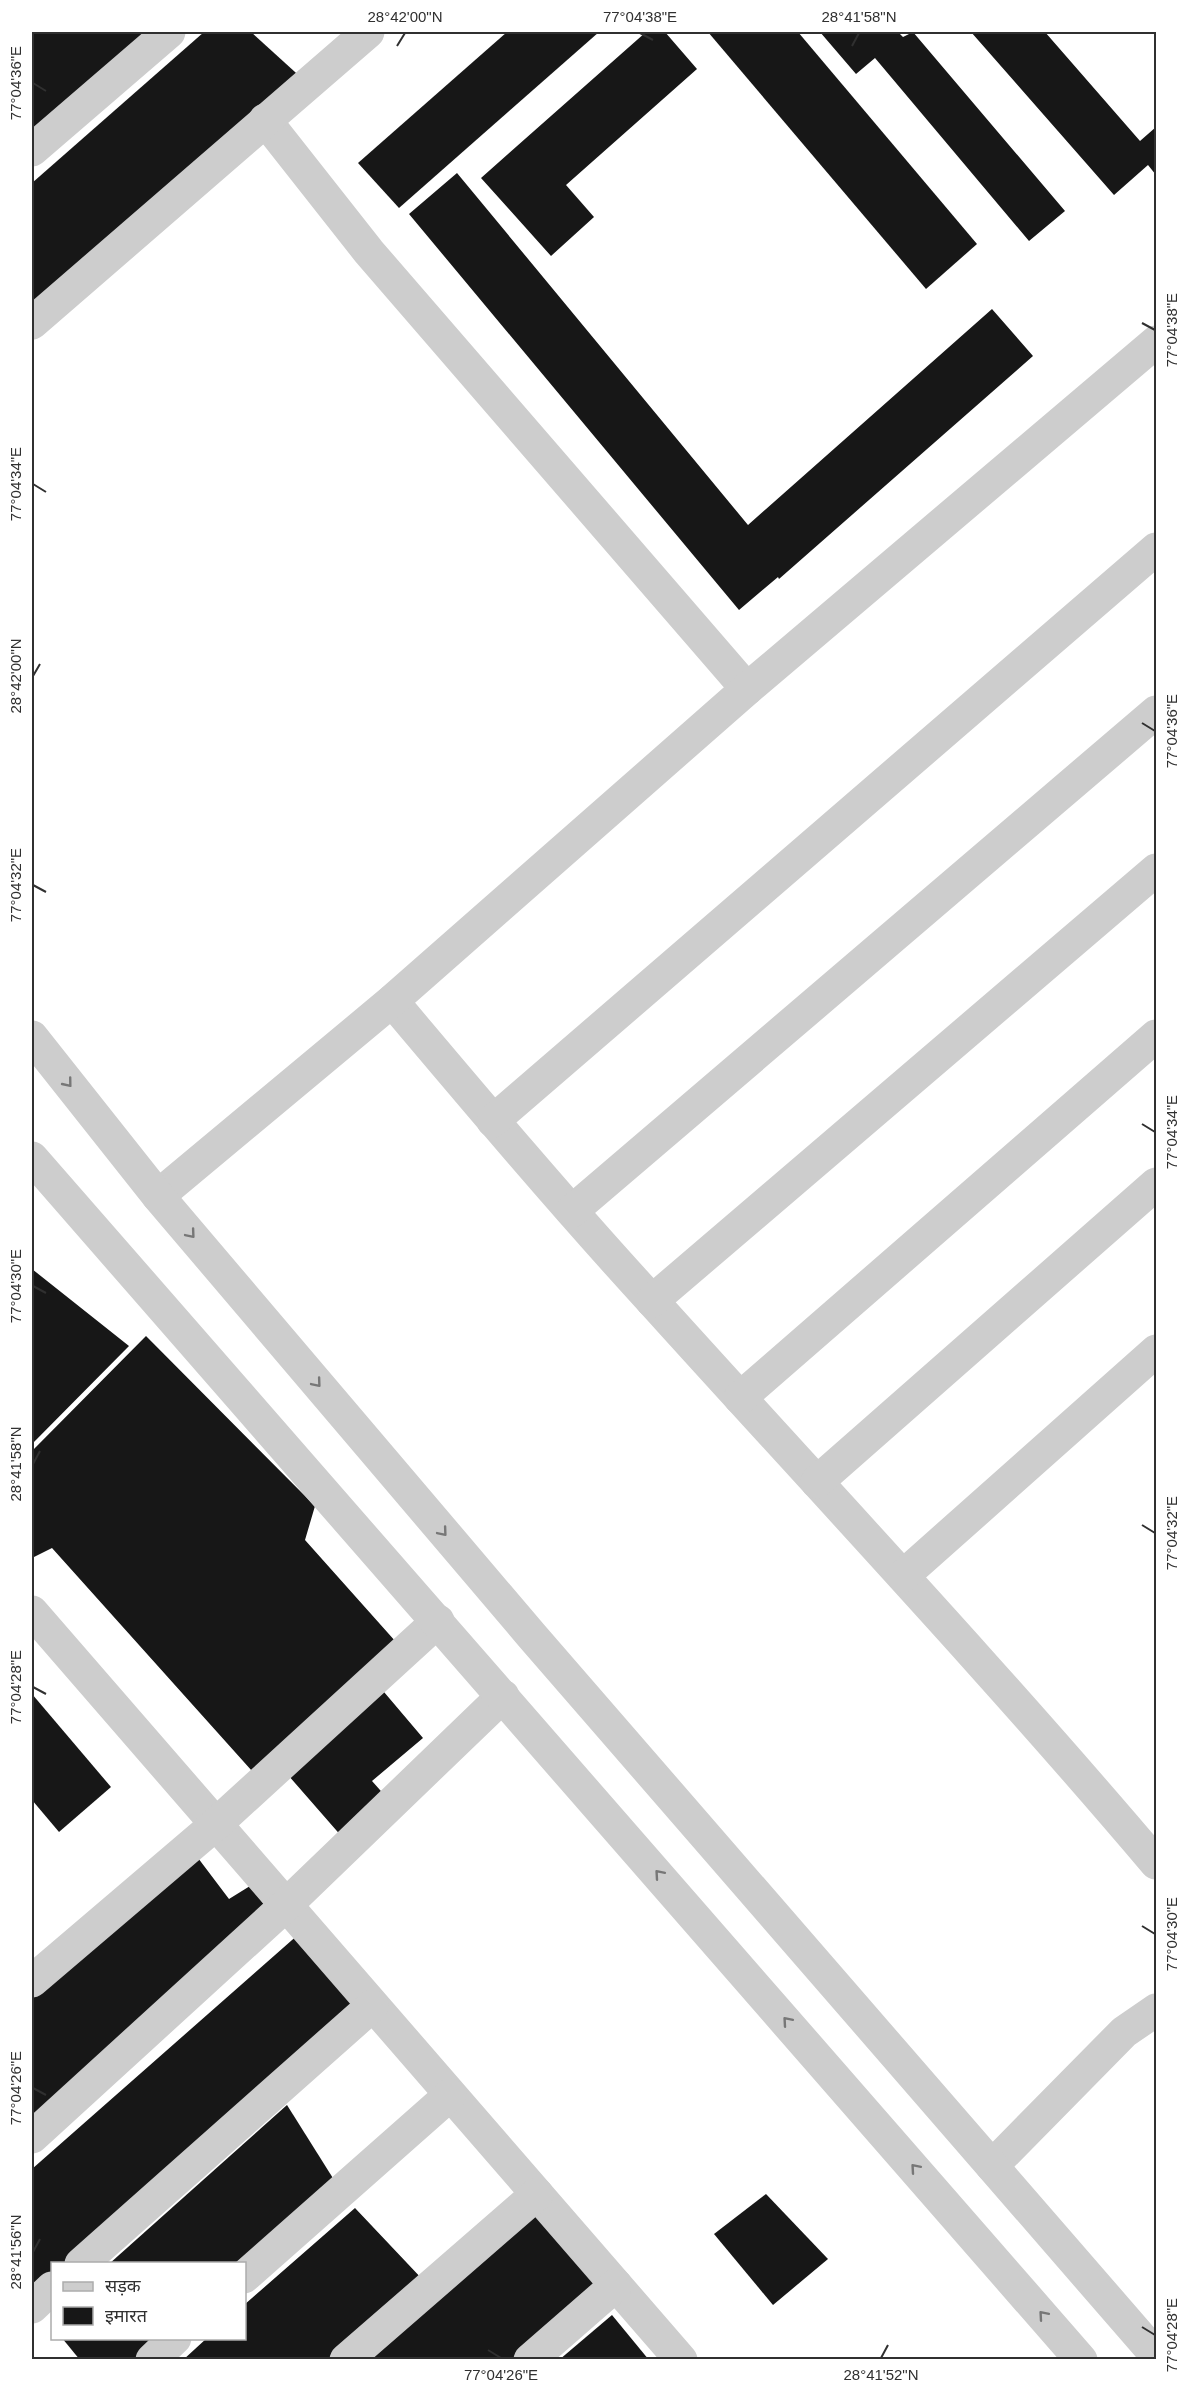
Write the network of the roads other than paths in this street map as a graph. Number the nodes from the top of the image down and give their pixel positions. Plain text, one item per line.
1 (169, 32) edge
2 (368, 32) edge
3 (265, 120) junction
4 (32, 150) edge
5 (32, 323) edge
6 (1156, 342) edge
7 (1156, 549) edge
8 (747, 689) junction
9 (1156, 712) edge
10 (1156, 870) edge
11 (392, 1001) junction
12 (1156, 1036) edge
13 (32, 1037) edge
14 (493, 1121) junction
15 (32, 1158) edge
16 (1156, 1184) edge
17 (158, 1196) junction
18 (572, 1211) junction
19 (652, 1301) junction
20 (1156, 1351) edge
21 (740, 1398) junction
22 (817, 1482) junction
23 (903, 1576) junction
24 (32, 1612) edge
25 (438, 1621) junction
26 (503, 1696) junction
27 (215, 1825) junction
28 (1156, 1863) edge
29 (285, 1906) junction
30 (32, 1982) edge
31 (372, 2006) junction
32 (1156, 2010) edge
33 (450, 2095) junction
34 (32, 2137) edge
35 (992, 2166) junction
36 (537, 2194) junction
37 (83, 2262) edge
38 (246, 2275) edge
39 (616, 2285) junction
40 (51, 2289) edge
41 (32, 2307) edge
42 (173, 2340) edge
43 (1156, 2355) edge
44 (152, 2360) edge
45 (346, 2360) edge
46 (530, 2360) edge
47 (681, 2360) edge
48 (1081, 2360) edge

1 - 4 street
2 - 3 street
3 - 5 street
3 - 8 street
6 - 8 street
7 - 14 street
8 - 11 street
9 - 18 street
10 - 19 street
11 - 14 street
11 - 17 street
12 - 21 street
13 -> 17 street
14 - 18 street
15 - 25 street
16 - 22 street
17 -> 35 street
18 - 19 street
19 - 21 street
20 - 23 street
21 - 22 street
22 - 23 street
23 - 28 street
24 - 27 street
25 - 26 street
25 - 27 street
26 - 29 street
48 -> 26 street
27 - 29 street
27 - 30 street
29 - 31 street
29 - 34 street
31 - 33 street
31 - 37 street
32 - 35 street
33 - 36 street
33 - 38 street
35 - 43 street
36 - 39 street
36 - 45 street
39 - 46 street
39 - 47 street
40 - 41 street
42 - 44 street

